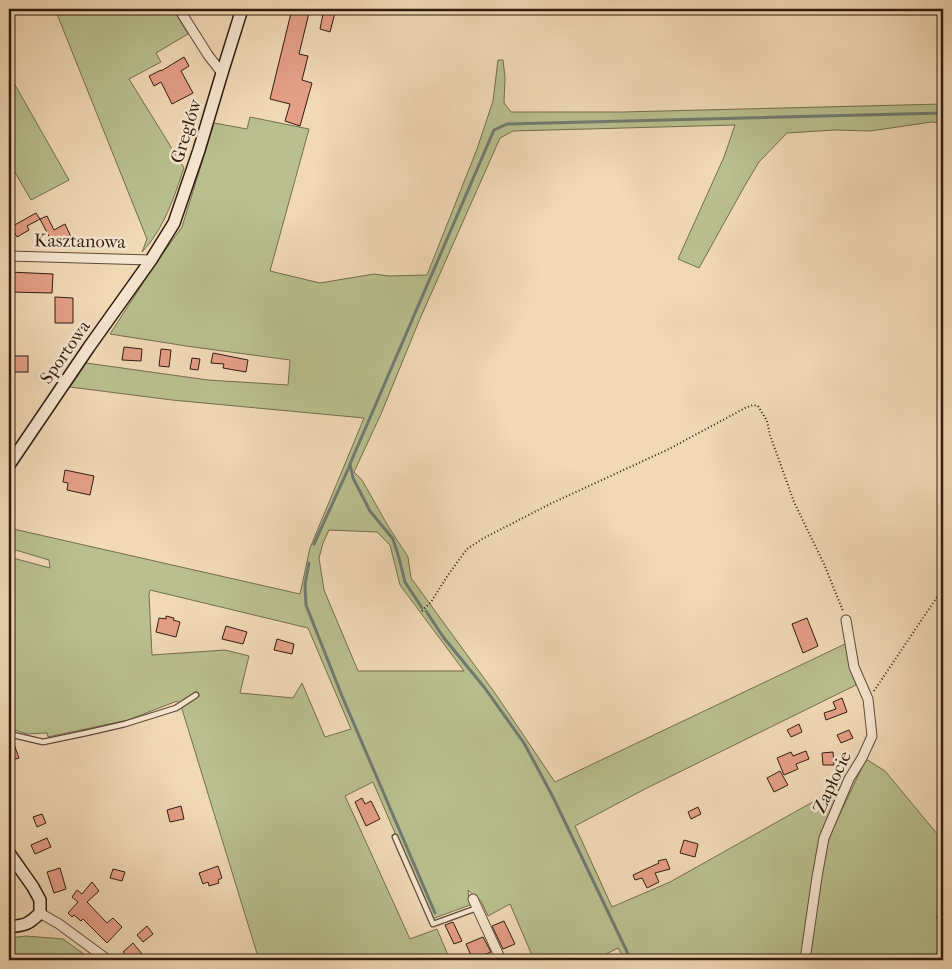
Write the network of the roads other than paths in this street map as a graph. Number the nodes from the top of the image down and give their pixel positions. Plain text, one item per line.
1 (179, 9) edge
2 (242, 9) edge
3 (222, 72) junction
4 (9, 256) edge
5 (152, 260) junction
6 (9, 465) edge
7 (846, 620) road end
8 (196, 696) dead end
9 (9, 734) edge
10 (395, 837) dead end
11 (9, 853) edge
12 (475, 904) joint
13 (40, 913) junction
14 (9, 927) edge
15 (108, 960) edge
16 (501, 960) edge
17 (805, 960) edge

1 - 3 street
2 - 3 street, Greglów
3 - 5 street, Greglów
4 - 5 street, Kasztanowa
5 - 6 street, Sportowa
7 - 17 street, Zapłocie
8 - 9 lane
10 - 12 lane
11 - 13 street
12 - 16 street
13 - 14 street
13 - 15 street

